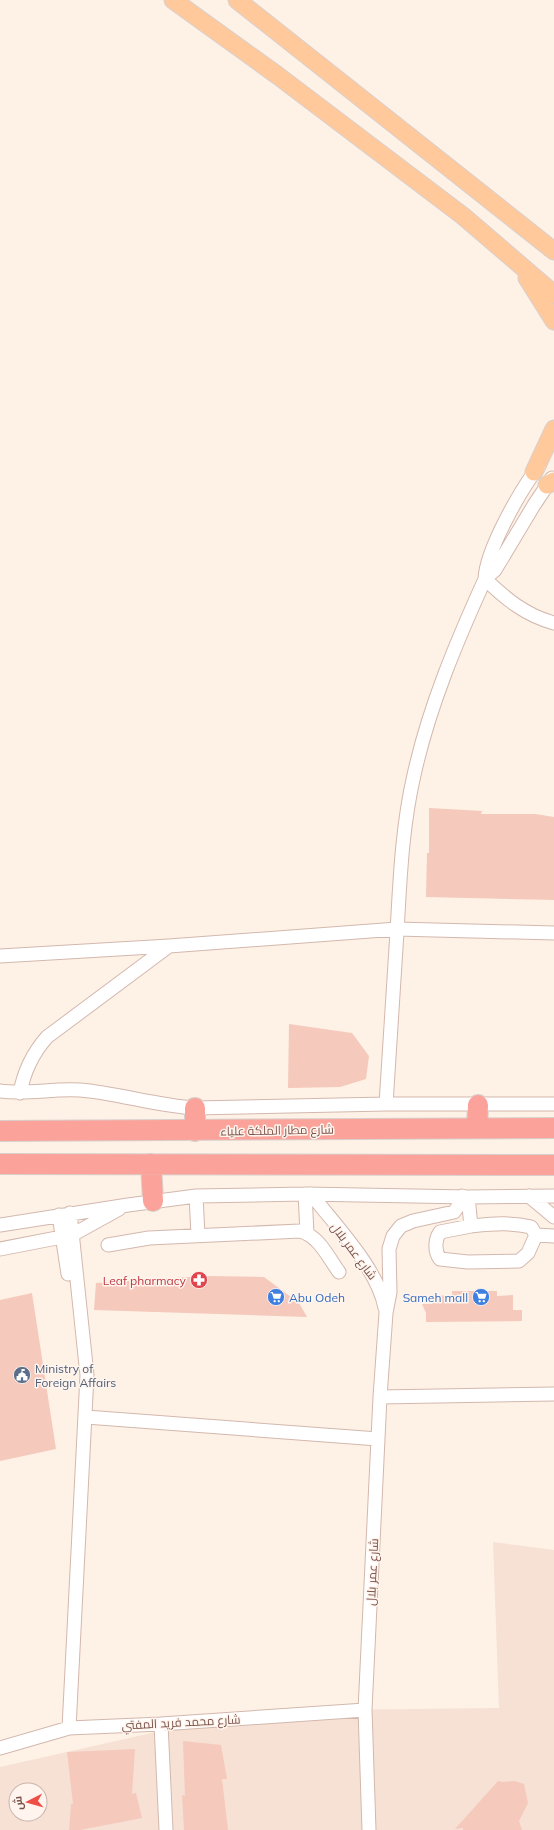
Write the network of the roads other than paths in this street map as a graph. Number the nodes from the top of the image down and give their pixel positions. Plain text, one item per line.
1 (173, 0) edge
2 (237, 0) edge
3 (553, 250) edge
4 (510, 256) junction
5 (554, 294) edge
6 (554, 321) edge
7 (554, 429) edge
8 (554, 448) edge
9 (534, 472) junction
10 (552, 481) edge
11 (485, 579) junction
12 (554, 623) edge
13 (397, 929) junction
14 (554, 933) edge
15 (169, 946) junction
16 (0, 956) edge
17 (0, 1091) edge
18 (20, 1093) junction
19 (386, 1104) junction
20 (554, 1104) edge
21 (478, 1105) junction
22 (195, 1108) junction
23 (4, 1128) edge
24 (477, 1128) junction
25 (554, 1128) edge
26 (195, 1131) junction
27 (0, 1164) edge
28 (151, 1164) junction
29 (554, 1165) edge
30 (308, 1194) junction
31 (196, 1196) junction
32 (529, 1196) junction
33 (554, 1196) edge
34 (465, 1197) junction
35 (153, 1201) junction
36 (128, 1205) junction
37 (65, 1214) junction
38 (554, 1217) edge
39 (0, 1225) edge
40 (471, 1226) junction
41 (307, 1233) junction
42 (198, 1235) junction
43 (536, 1235) junction
44 (67, 1236) junction
45 (554, 1236) edge
46 (108, 1245) dead end
47 (0, 1249) edge
48 (339, 1272) dead end
49 (386, 1313) junction
50 (554, 1394) edge
51 (380, 1397) junction
52 (86, 1417) junction
53 (378, 1440) junction
54 (365, 1710) junction
55 (161, 1724) junction
56 (69, 1728) junction
57 (0, 1748) edge
58 (166, 1830) edge
59 (369, 1830) edge

1 - 4 main road
2 - 3 main road
4 - 5 main road
4 - 6 main road
7 - 9 main road
8 - 9 street
9 - 11 street
10 - 11 street
11 - 12 street
11 - 13 street
13 - 14 street
13 - 15 street
13 - 19 street
15 - 16 street
15 - 18 street
17 - 18 street
18 - 22 street
19 - 21 street
19 - 22 street
20 - 21 street
21 - 24 highway
22 - 26 highway
23 - 26 highway, شارع مطار الملكة علياء
24 - 25 highway, شارع مطار الملكة علياء
24 - 26 highway, شارع مطار الملكة علياء
27 - 28 highway
28 - 29 highway
28 - 35 highway
30 - 31 street
30 - 34 street
30 - 41 street
30 - 49 street, شارع عمر بلال
31 - 35 street
31 - 42 street
32 - 33 street
32 - 34 street
32 - 38 street
34 - 40 street
34 - 49 street, شارع عمر بلال
35 - 36 street
36 - 37 street
36 - 44 street
37 - 39 street
37 - 44 street
40 - 43 street
40 - 43 street
41 - 42 street
41 - 48 street
42 - 46 street
43 - 45 street
44 - 47 street
44 - 52 street
49 - 51 street, شارع عمر بلال
50 - 51 street
51 - 53 street, شارع عمر بلال
52 - 53 street
52 - 56 street
53 - 54 street, شارع عمر بلال
54 - 55 street, شارع محمد فريد المفتي
54 - 59 street, شارع عمر بلال
55 - 56 street, شارع محمد فريد المفتي
55 - 58 street
56 - 57 street, شارع محمد فريد المفتي

